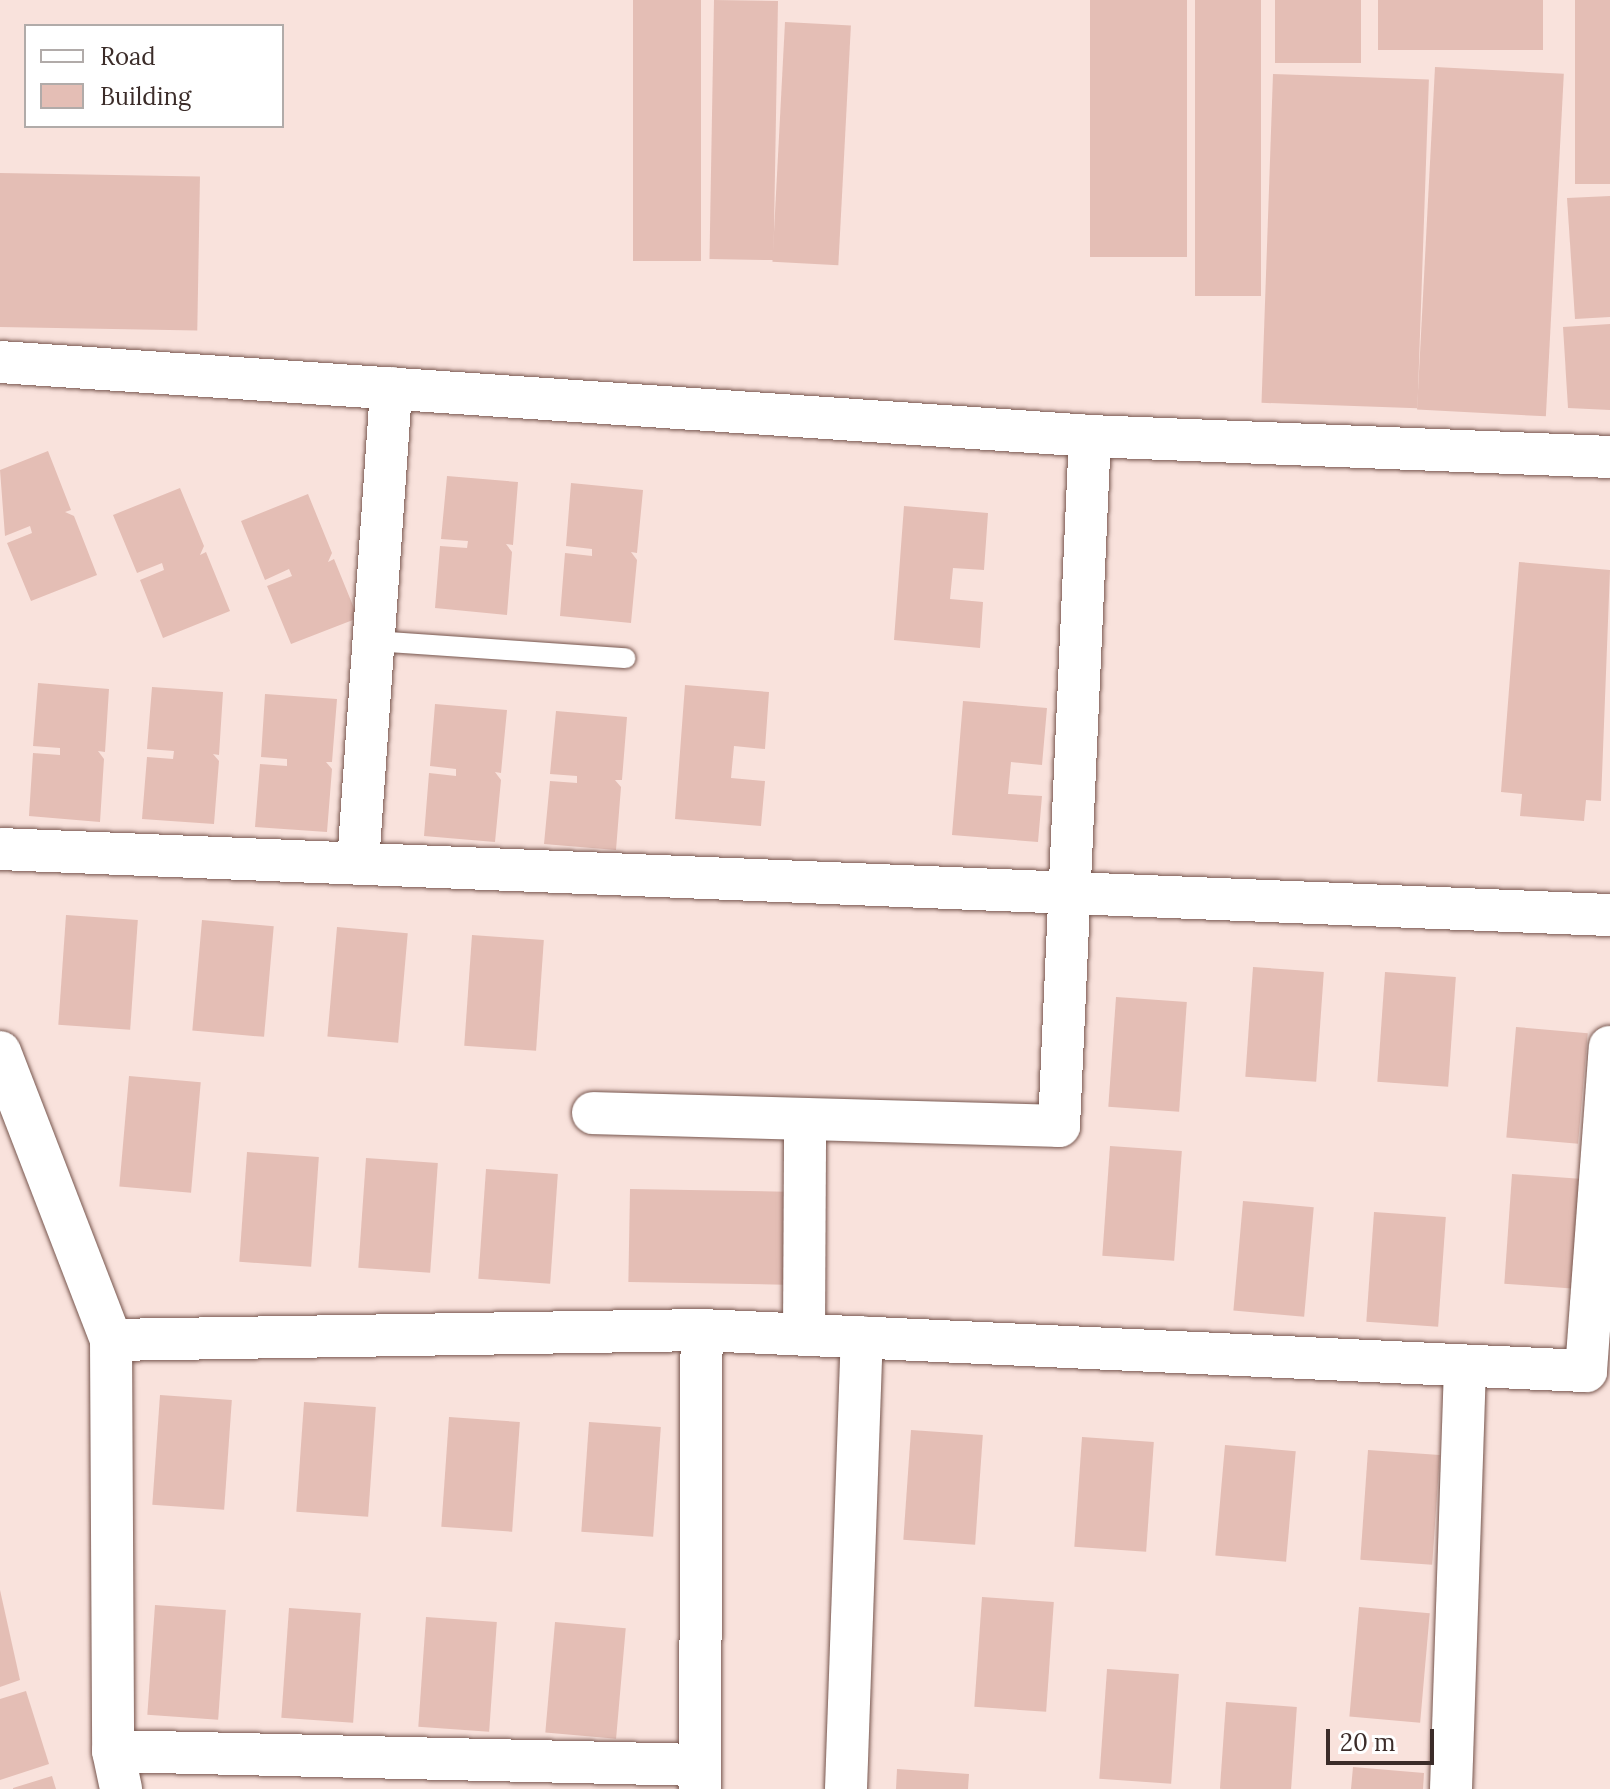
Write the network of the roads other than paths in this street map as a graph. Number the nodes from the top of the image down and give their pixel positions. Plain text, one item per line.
1 (0, 362) edge
2 (391, 388) junction
3 (1090, 436) junction
4 (1610, 457) edge
5 (373, 641) junction
6 (625, 658) dead end
7 (0, 849) edge
8 (358, 863) junction
9 (1068, 892) junction
10 (1610, 915) edge
11 (1610, 1047) edge
12 (0, 1052) edge
13 (593, 1113) dead end
14 (805, 1119) junction
15 (702, 1330) junction
16 (804, 1335) junction
17 (862, 1337) junction
18 (111, 1340) junction
19 (1465, 1366) junction
20 (117, 1770) edge
21 (700, 1777) edge
22 (846, 1789) edge
23 (1451, 1789) edge

1 - 2 street
2 - 3 street
2 - 5 street
3 - 4 street
3 - 9 street
5 - 6 lane
5 - 8 street
7 - 8 street
8 - 9 street
9 - 10 street
9 - 14 street
11 - 19 street
12 - 18 street
13 - 14 street
14 - 16 street
15 - 16 street
15 - 18 street
15 - 21 street
16 - 17 street
17 - 19 street
17 - 22 street
18 - 20 street
19 - 23 street
20 - 21 street

